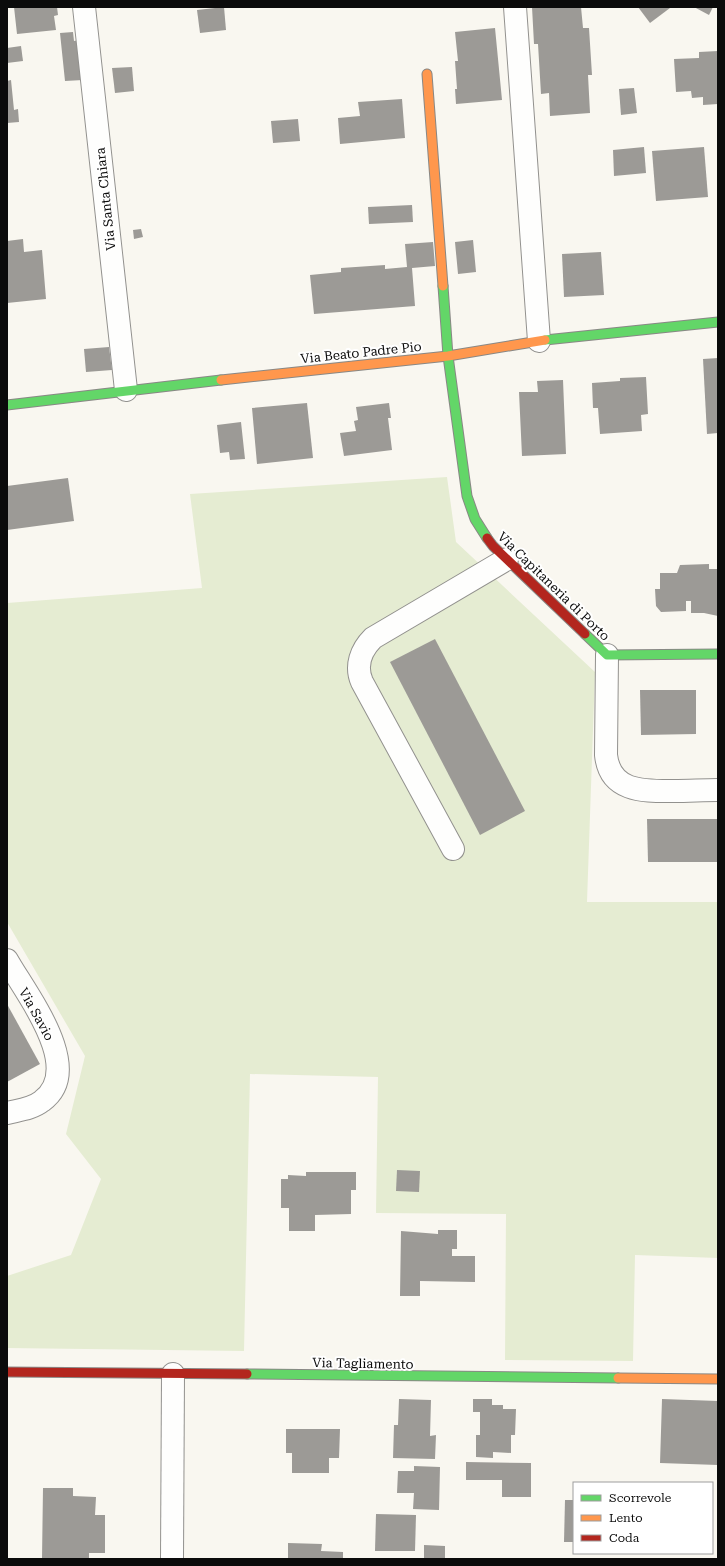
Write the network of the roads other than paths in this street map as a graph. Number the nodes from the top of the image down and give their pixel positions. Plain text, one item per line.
1 (84, 7) edge
2 (515, 7) edge
3 (428, 74) dead end
4 (718, 322) edge
5 (539, 341) junction
6 (448, 356) junction
7 (126, 390) junction
8 (7, 405) edge
9 (507, 559) junction
10 (718, 654) edge
11 (607, 655) junction
12 (718, 790) edge
13 (453, 849) dead end
14 (7, 960) edge
15 (7, 1113) edge
16 (7, 1372) edge
17 (173, 1374) junction
18 (718, 1379) edge
19 (172, 1559) edge

1 - 7 street, Via Santa Chiara
2 - 5 street
3 - 6 street, Via Capitaneria di Porto
4 - 5 street, Via Beato Padre Pio
5 - 6 street, Via Beato Padre Pio
6 - 7 street, Via Beato Padre Pio
6 - 9 street, Via Capitaneria di Porto
7 - 8 street, Via Beato Padre Pio
9 - 11 street, Via Capitaneria di Porto
9 - 13 street
10 - 11 street, Via Capitaneria di Porto
11 - 12 street
14 - 15 street, Via Savio
16 - 17 street, Via Tagliamento
17 - 18 street, Via Tagliamento
17 - 19 street

